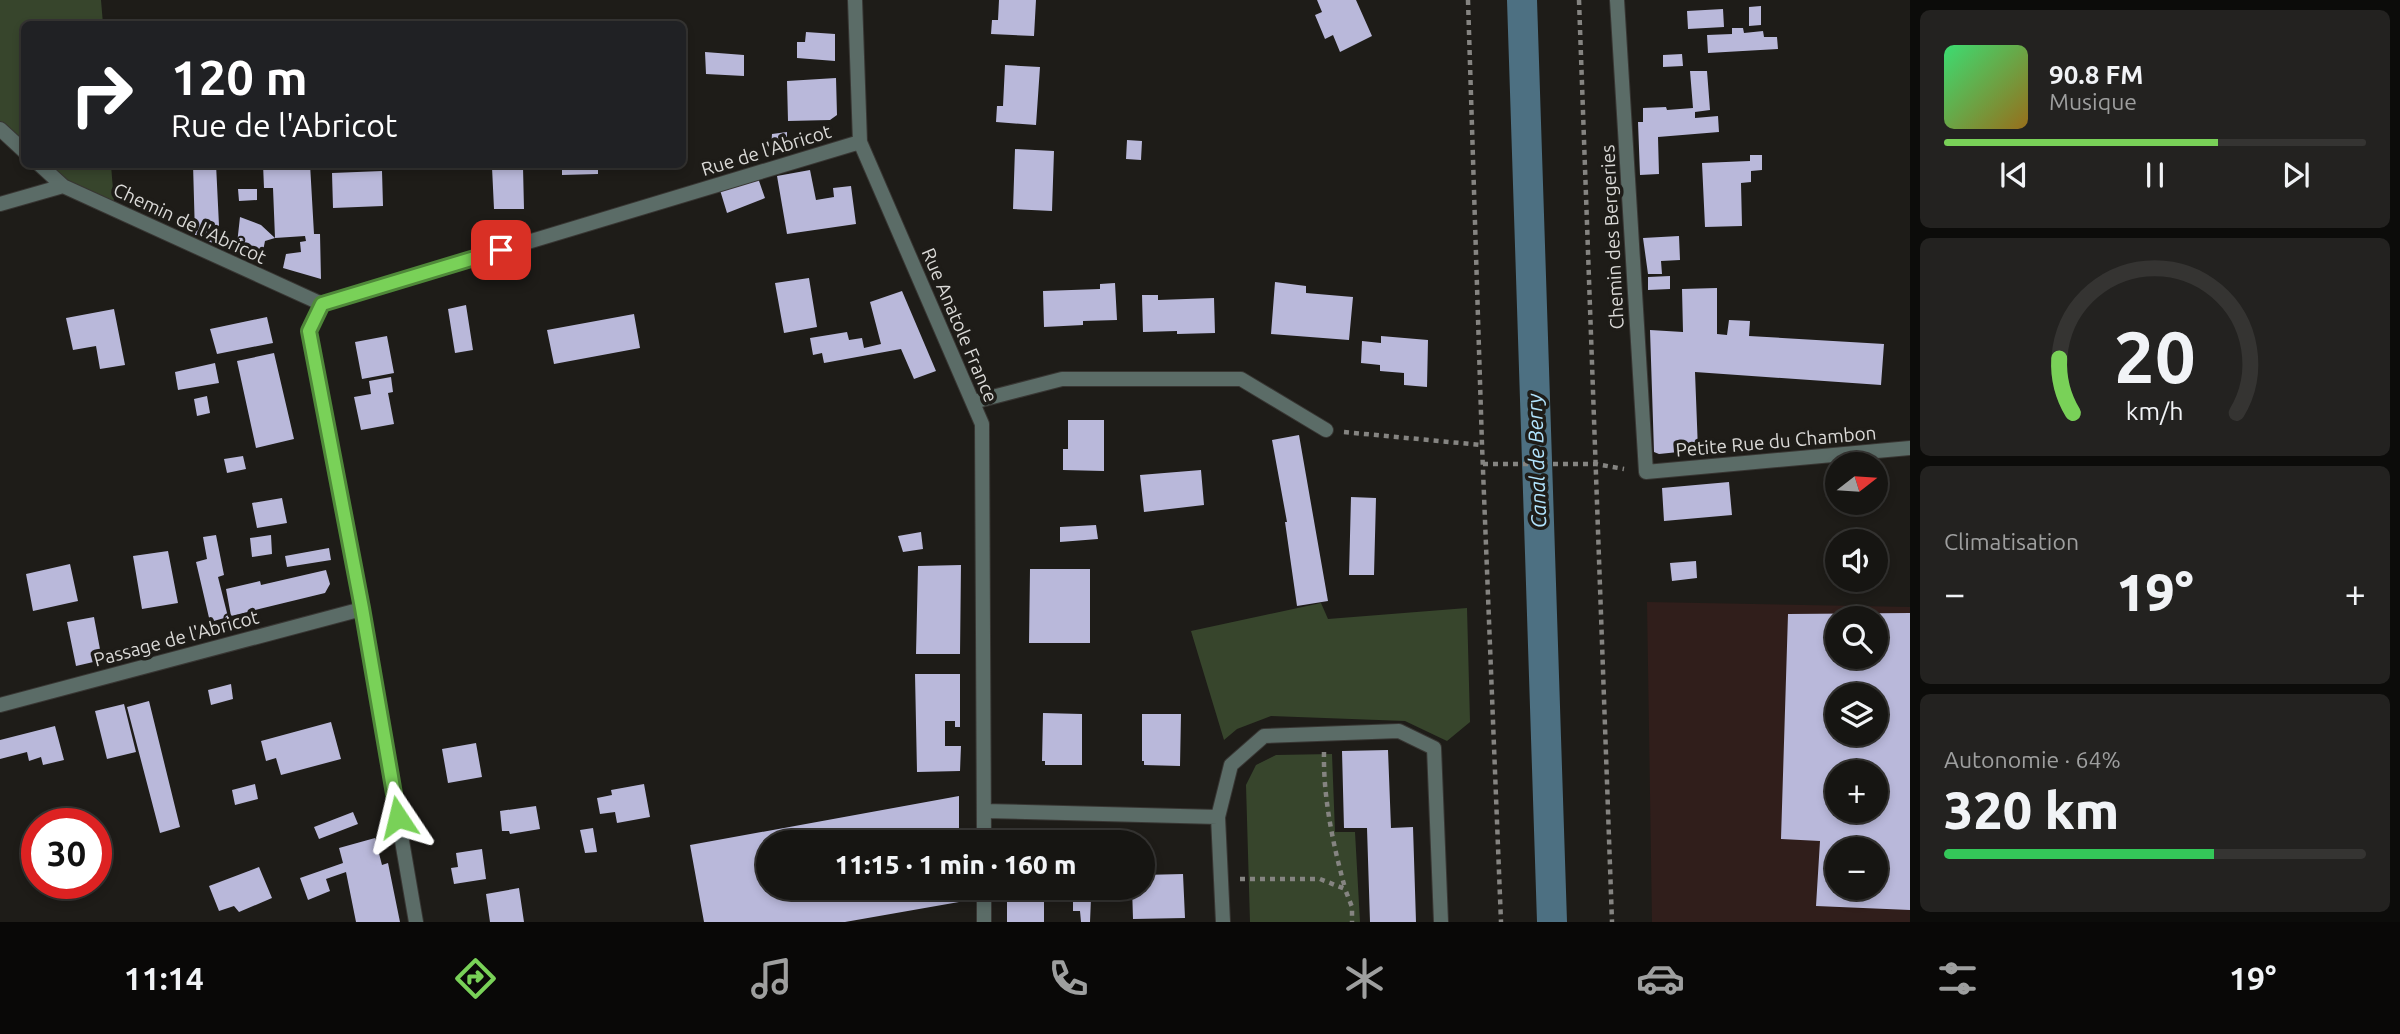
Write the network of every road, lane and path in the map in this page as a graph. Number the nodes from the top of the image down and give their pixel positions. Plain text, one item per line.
1 (855, 0) edge
2 (1468, 0) edge
3 (1579, 0) edge
4 (1617, 0) edge
5 (0, 129) edge
6 (860, 142) junction
7 (21, 148) edge
8 (43, 168) edge
9 (63, 186) junction
10 (0, 204) edge
11 (322, 304) junction
12 (974, 402) junction
13 (1326, 430) joint
14 (1482, 444) junction
15 (1910, 448) edge
16 (1483, 464) junction
17 (1596, 464) junction
18 (1646, 472) junction
19 (362, 608) junction
20 (0, 705) edge
21 (1325, 733) junction
22 (984, 811) junction
23 (1219, 817) junction
24 (984, 830) edge
25 (1221, 879) junction
26 (1345, 889) junction
27 (984, 900) edge
28 (416, 922) edge
29 (984, 922) edge
30 (1223, 922) edge
31 (1352, 922) edge
32 (1441, 922) edge
33 (1500, 922) edge
34 (1612, 922) edge

1 - 6 street, Rue Anatole France
2 - 14 path
3 - 17 path
4 - 18 street, Chemin des Bergeries
5 - 7 street
6 - 11 street, Rue de l'Abricot
6 - 12 street, Rue Anatole France
8 - 9 street, Chemin de l'Abricot
9 - 10 street
9 - 11 street, Chemin de l'Abricot
11 - 19 street
12 - 13 street
12 - 22 street, Rue Anatole France
13 - 14 path
14 - 16 path
15 - 18 street, Petite Rue du Chambon
16 - 17 path
16 - 33 path
17 - 18 path
17 - 34 path
19 - 20 street, Passage de l'Abricot
19 - 28 street
21 - 23 street
21 - 26 path
21 - 32 street
22 - 23 street
22 - 24 street, Rue Anatole France
23 - 25 street
25 - 26 path
25 - 30 street
26 - 31 path
27 - 29 street

